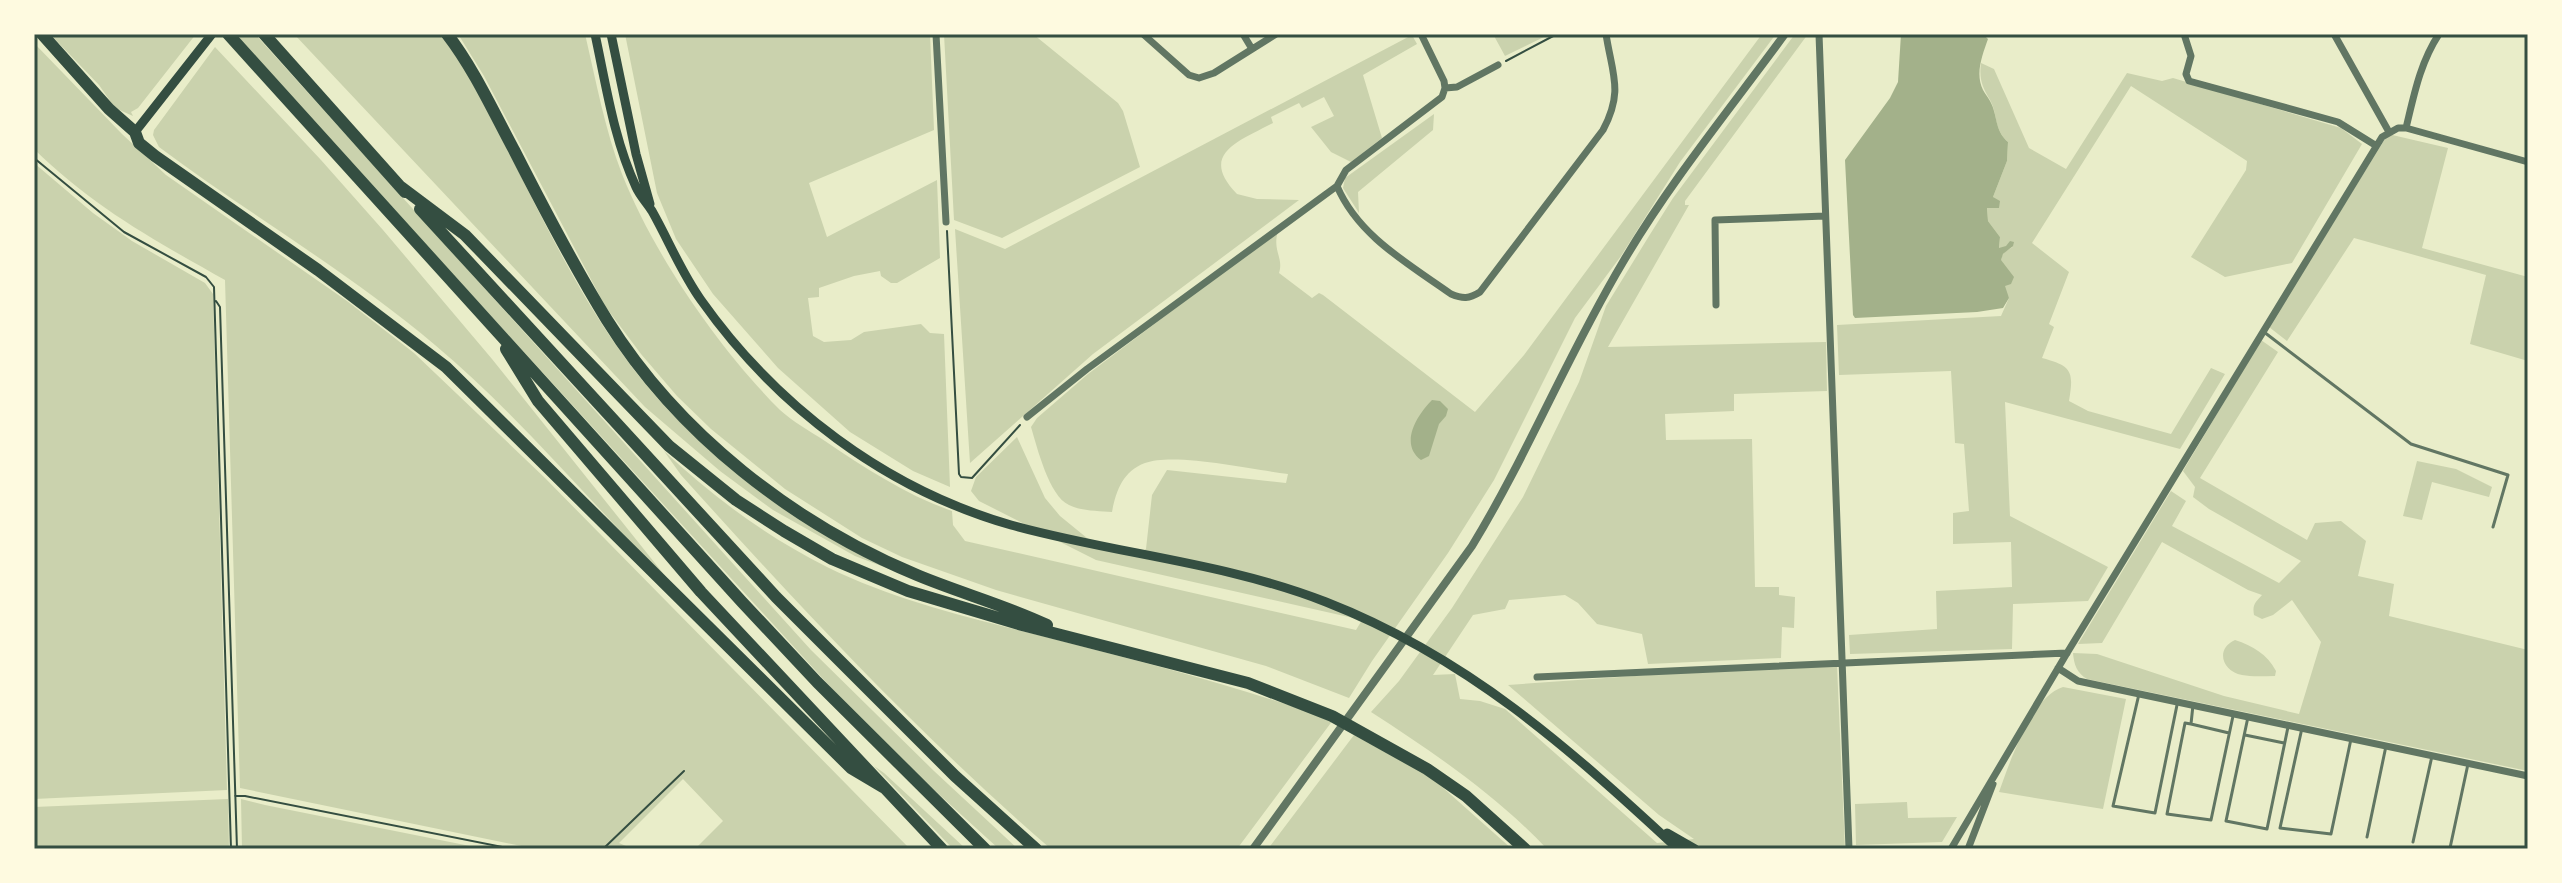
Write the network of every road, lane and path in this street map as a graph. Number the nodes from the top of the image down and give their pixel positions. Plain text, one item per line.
1 (42, 34) edge
2 (212, 34) edge
3 (228, 34) edge
4 (264, 34) edge
5 (447, 34) edge
6 (595, 34) edge
7 (611, 34) edge
8 (936, 34) edge
9 (1143, 34) edge
10 (1243, 34) edge
11 (1276, 34) edge
12 (1421, 34) edge
13 (1557, 34) edge
14 (1606, 34) edge
15 (1785, 34) edge
16 (1819, 34) edge
17 (2184, 34) edge
18 (2334, 34) edge
19 (2439, 34) edge
20 (1252, 49) junction
21 (1498, 65) joint
22 (1445, 88) junction
23 (2406, 128) junction
24 (135, 132) junction
25 (2389, 132) junction
26 (2375, 145) junction
27 (34, 158) edge
28 (2528, 162) edge
29 (1337, 186) junction
30 (401, 187) junction
31 (651, 211) junction
32 (1825, 216) junction
33 (946, 222) joint
34 (215, 300) junction
35 (1716, 305) dead end
36 (492, 325) junction
37 (2263, 330) junction
38 (1027, 417) joint
39 (2493, 527) dead end
40 (1068, 636) junction
41 (2067, 653) junction
42 (1842, 663) junction
43 (2058, 668) junction
44 (1537, 677) dead end
45 (2139, 694) junction
46 (2177, 702) junction
47 (2193, 705) junction
48 (2233, 714) junction
49 (2248, 717) junction
50 (2191, 724) junction
51 (2288, 725) junction
52 (2302, 728) junction
53 (2229, 733) junction
54 (2244, 735) junction
55 (2351, 739) junction
56 (2284, 743) junction
57 (2386, 746) junction
58 (2432, 756) junction
59 (2468, 764) junction
60 (1999, 767) junction
61 (684, 771) dead end
62 (2528, 776) edge
63 (883, 787) junction
64 (235, 796) junction
65 (1651, 823) junction
66 (2367, 837) dead end
67 (2413, 842) dead end
68 (2450, 848) edge
69 (231, 849) edge
70 (237, 849) edge
71 (512, 849) edge
72 (603, 849) edge
73 (942, 849) edge
74 (985, 849) edge
75 (1036, 849) edge
76 (1253, 849) edge
77 (1525, 849) edge
78 (1678, 849) edge
79 (1695, 849) edge
80 (1849, 849) edge
81 (1951, 849) edge
82 (1968, 849) edge

1 - 24 highway
2 - 24 main road
3 - 36 highway
4 - 30 highway
5 - 40 highway
6 - 31 main road
7 - 31 main road
8 - 33 street
9 - 20 street
10 - 20 street
11 - 20 street
12 - 22 street
13 - 21 path
14 - 29 street
15 - 76 street
16 - 32 street
17 - 26 street
18 - 25 street
19 - 23 street
21 - 22 street
22 - 29 street
23 - 25 street
23 - 28 street
24 - 63 highway
25 - 26 street
26 - 37 street
27 - 34 path
29 - 38 street
30 - 40 highway
30 - 75 highway
31 - 65 main road
32 - 35 street
32 - 42 street
33 - 38 path
34 - 64 path
34 - 69 path
36 - 63 highway
36 - 74 highway
37 - 39 lane
37 - 41 street
40 - 77 highway
41 - 42 street
41 - 43 street
42 - 44 street
42 - 80 street
43 - 45 street
43 - 60 street
45 - 46 street
45 - 46 lane
46 - 47 street
47 - 48 street
47 - 50 lane
48 - 49 street
48 - 53 lane
49 - 51 street
49 - 54 lane
50 - 53 lane
50 - 53 lane
51 - 52 street
51 - 56 lane
52 - 55 street
52 - 55 lane
54 - 56 lane
54 - 56 lane
55 - 57 street
57 - 58 street
57 - 66 lane
58 - 59 street
58 - 67 lane
59 - 62 street
59 - 68 lane
60 - 81 street
60 - 82 street
61 - 72 path
63 - 73 highway
64 - 70 path
64 - 71 path
65 - 78 main road
65 - 79 main road

